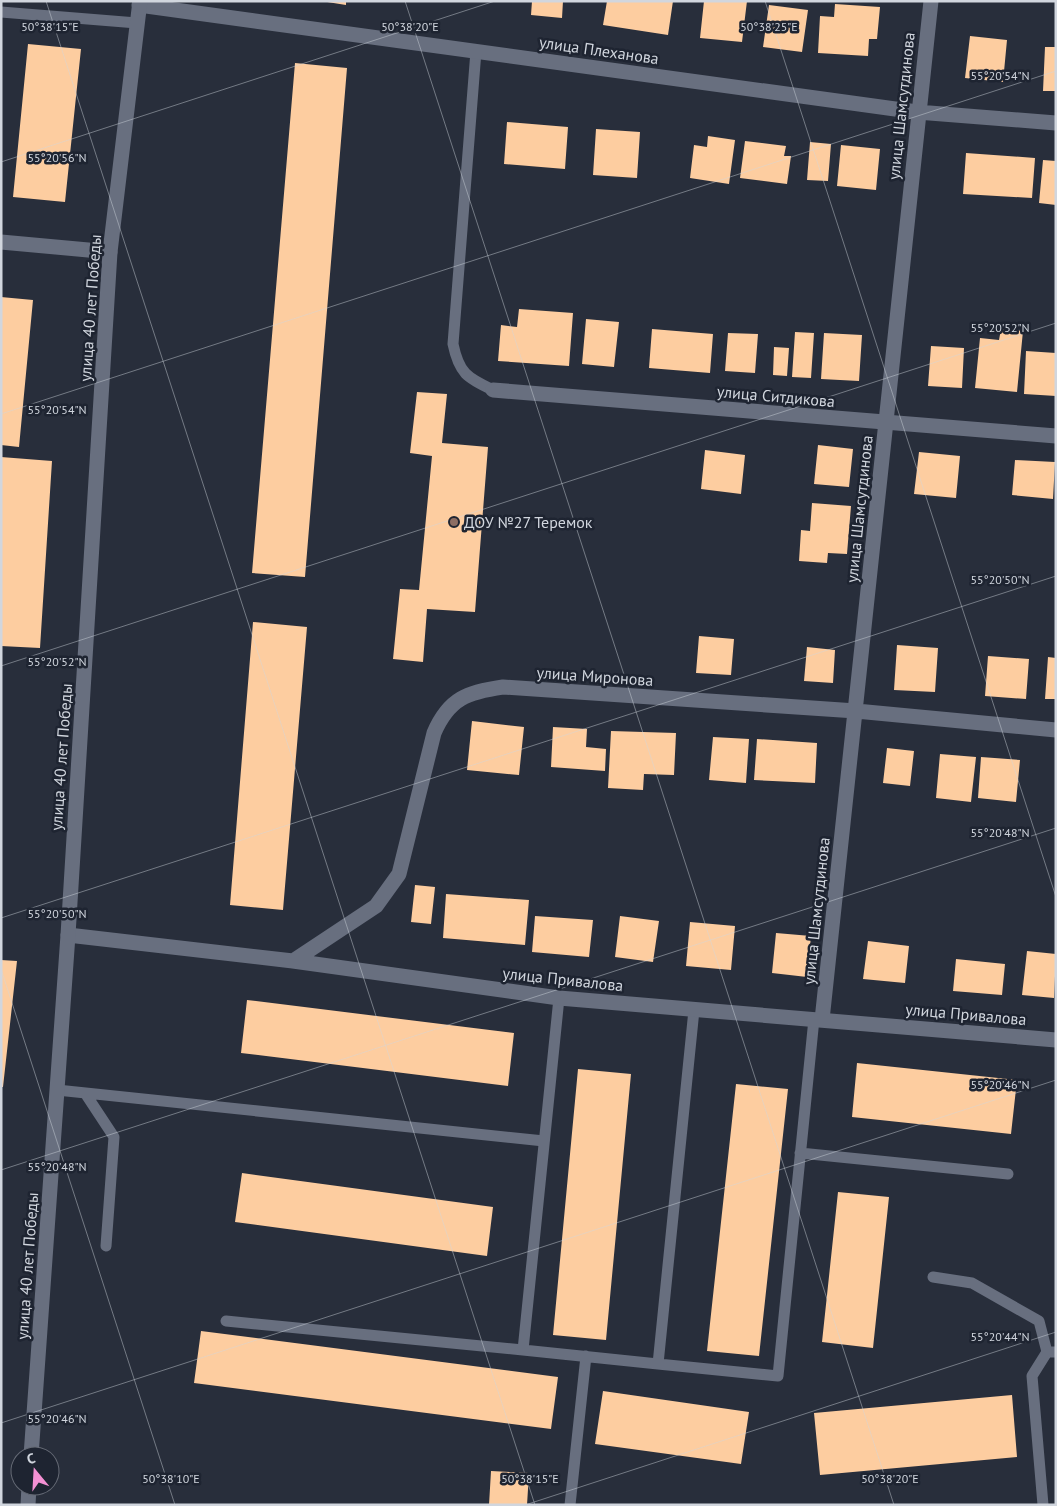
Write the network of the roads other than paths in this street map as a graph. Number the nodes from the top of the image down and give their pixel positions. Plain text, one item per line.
1 (931, 1) edge
2 (139, 3) edge
3 (1, 12) edge
4 (137, 23) junction
5 (476, 51) junction
6 (918, 112) junction
7 (1056, 123) edge
8 (1, 242) edge
9 (110, 252) junction
10 (493, 390) joint
11 (885, 422) junction
12 (1056, 436) edge
13 (856, 711) junction
14 (1056, 730) edge
15 (68, 935) junction
16 (293, 961) junction
17 (559, 998) junction
18 (694, 1010) junction
19 (818, 1019) junction
20 (1056, 1040) edge
21 (57, 1090) junction
22 (86, 1093) junction
23 (544, 1140) junction
24 (800, 1153) junction
25 (1008, 1174) dead end
26 (106, 1246) dead end
27 (933, 1277) dead end
28 (226, 1321) dead end
29 (523, 1350) junction
30 (1051, 1352) edge
31 (586, 1356) junction
32 (658, 1364) junction
33 (32, 1446) edge
34 (570, 1505) edge
35 (1043, 1505) edge

1 - 6 street, улица Шамсутдинова
2 - 4 street, улица 40 лет Победы
2 - 5 street, улица Плеханова
3 - 4 lane
4 - 9 street, улица 40 лет Победы
5 - 6 street, улица Плеханова
5 - 10 lane
6 - 7 street, улица Плеханова
6 - 11 street, улица Шамсутдинова
8 - 9 street
9 - 15 street, улица 40 лет Победы
10 - 11 street, улица Ситдикова
11 - 12 street, улица Ситдикова
11 - 13 street, улица Шамсутдинова
13 - 14 street, улица Миронова
13 - 16 street, улица Миронова
13 - 19 street, улица Шамсутдинова
15 - 16 street, улица Привалова
15 - 21 street, улица 40 лет Победы
16 - 17 street, улица Привалова
17 - 18 street, улица Привалова
17 - 23 lane
18 - 19 street, улица Привалова
18 - 32 lane
19 - 20 street, улица Привалова
19 - 24 lane
21 - 22 lane
21 - 33 street, улица 40 лет Победы
22 - 23 lane
22 - 26 lane
23 - 29 lane
24 - 25 lane
24 - 32 lane
27 - 30 lane
28 - 29 lane
29 - 31 lane
30 - 35 lane
31 - 32 lane
31 - 34 lane

